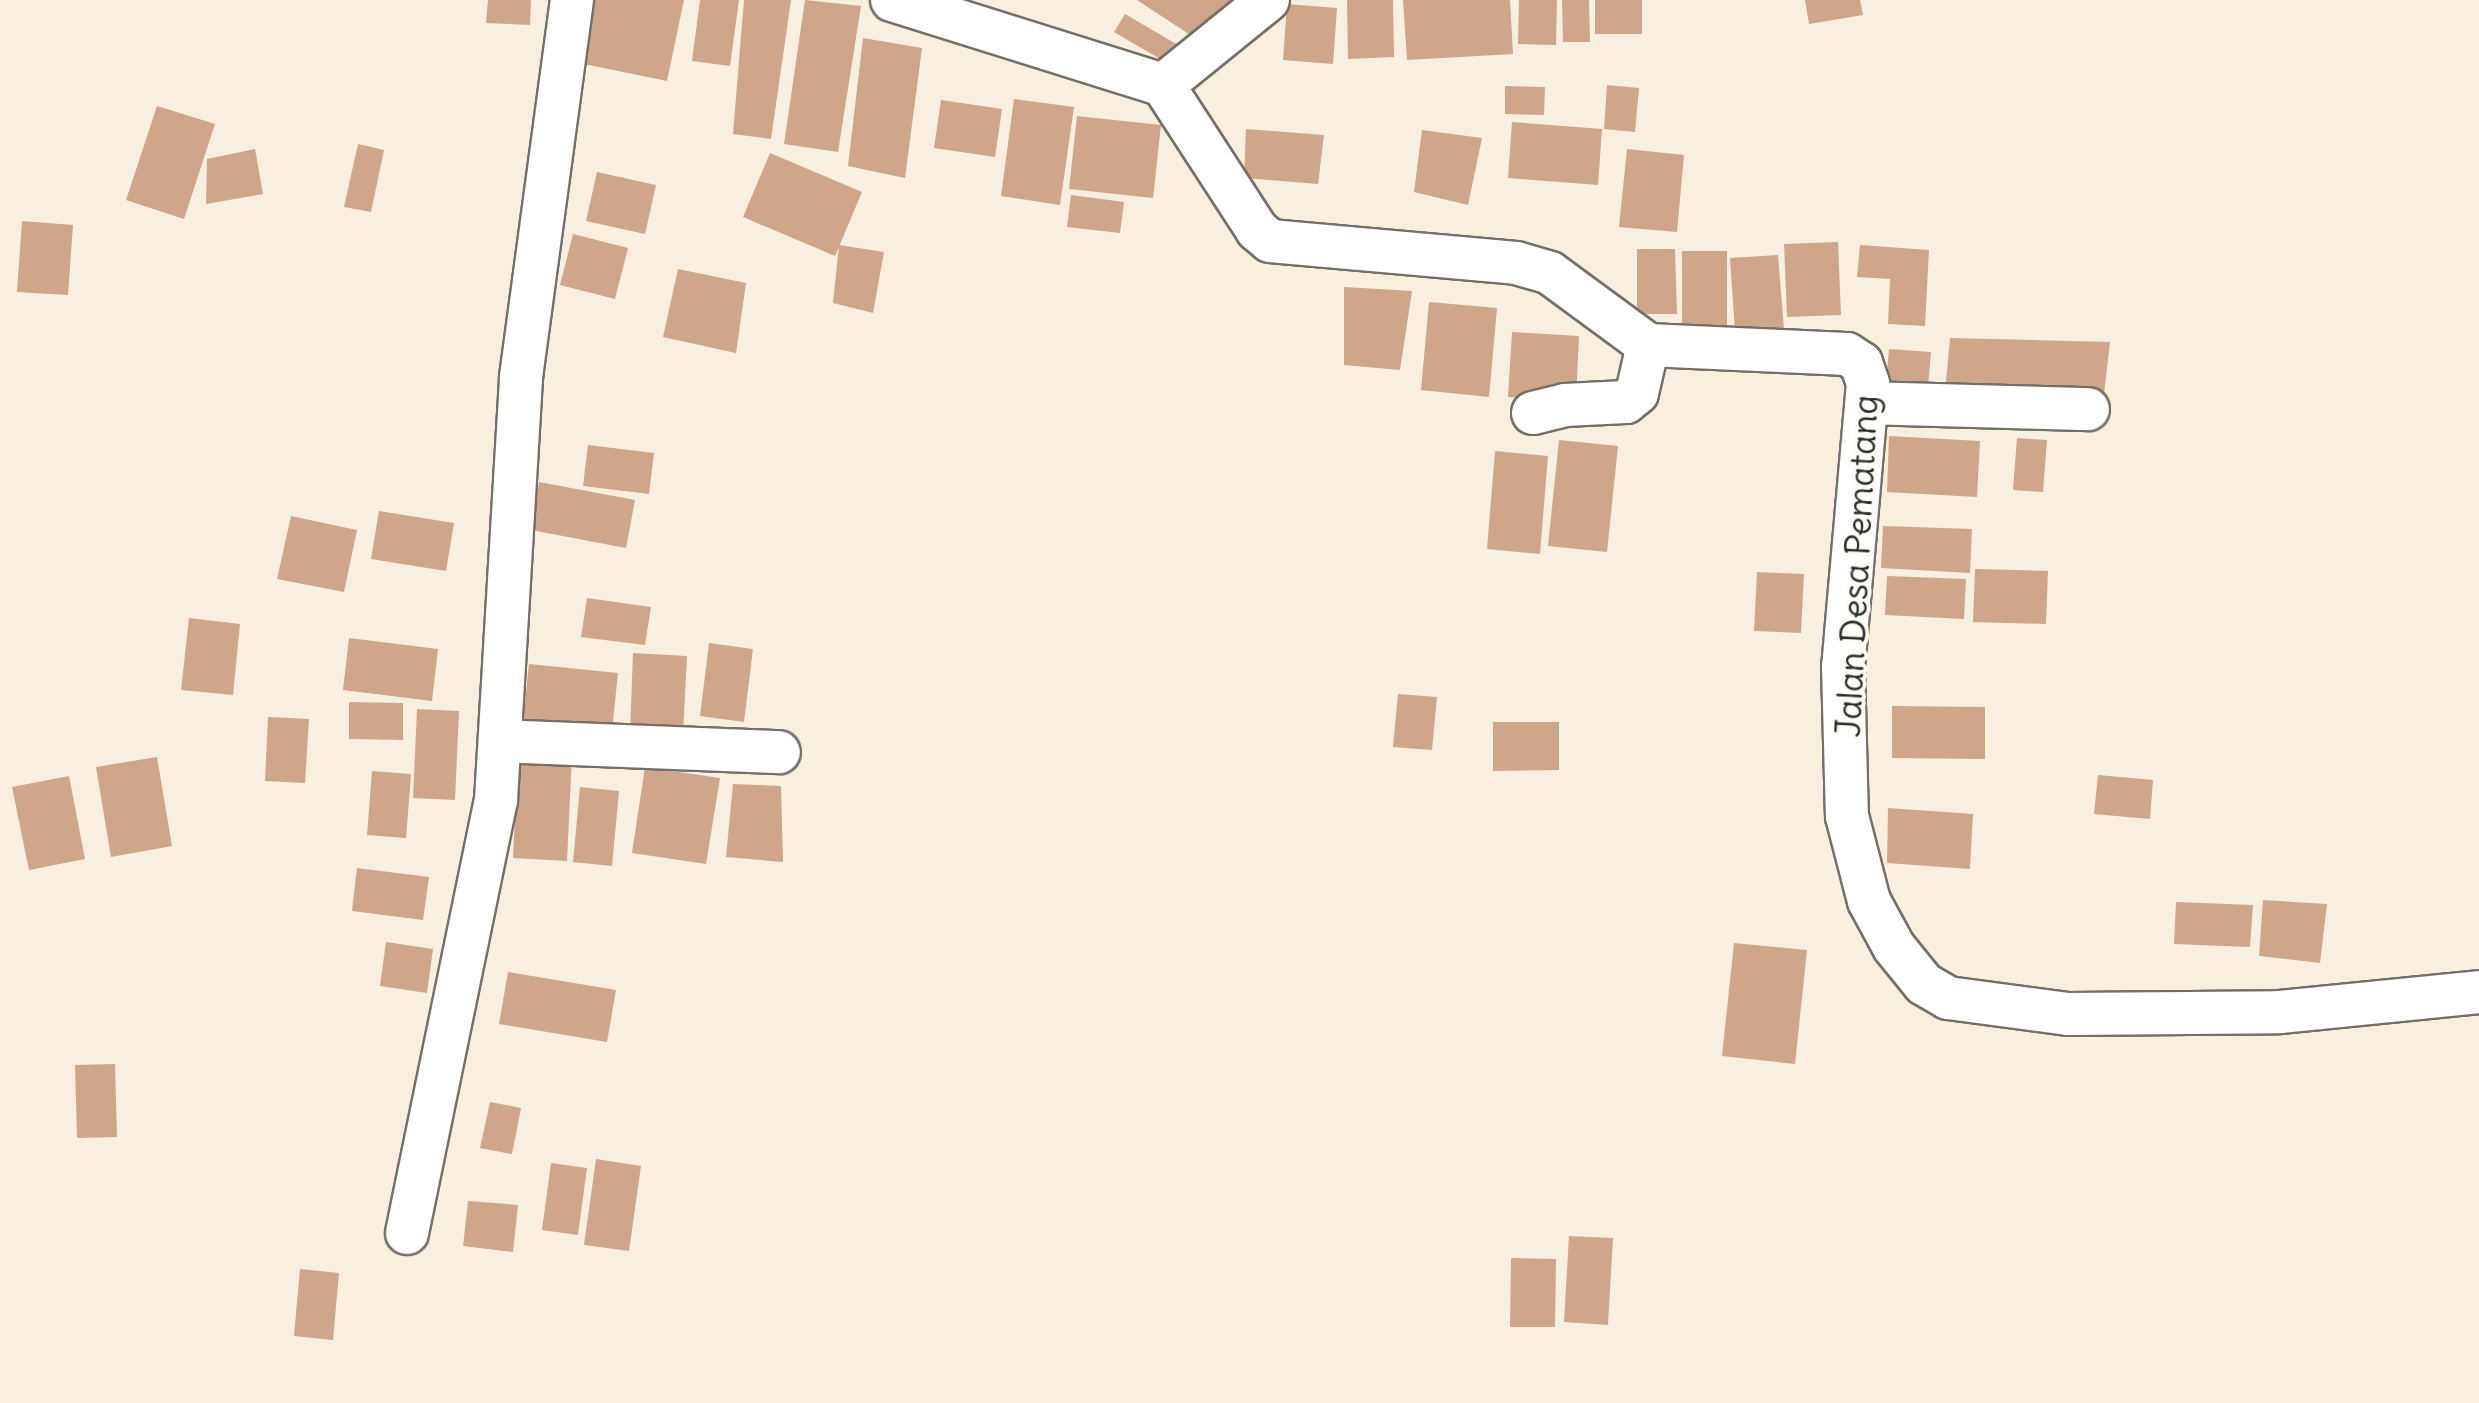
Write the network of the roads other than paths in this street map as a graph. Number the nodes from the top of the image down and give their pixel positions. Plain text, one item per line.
1 (572, 0) edge
2 (892, 0) edge
3 (1268, 0) edge
4 (1163, 85) junction
5 (1648, 346) junction
6 (1867, 403) junction
7 (2088, 410) dead end
8 (1533, 413) dead end
9 (500, 741) junction
10 (779, 752) dead end
11 (2479, 992) edge
12 (407, 1232) dead end

1 - 9 street
2 - 4 street
3 - 4 street
4 - 5 street
5 - 6 street, Jalan Desa Pematang
5 - 8 street
6 - 7 street
6 - 11 street, Jalan Desa Pematang
9 - 10 street
9 - 12 street

